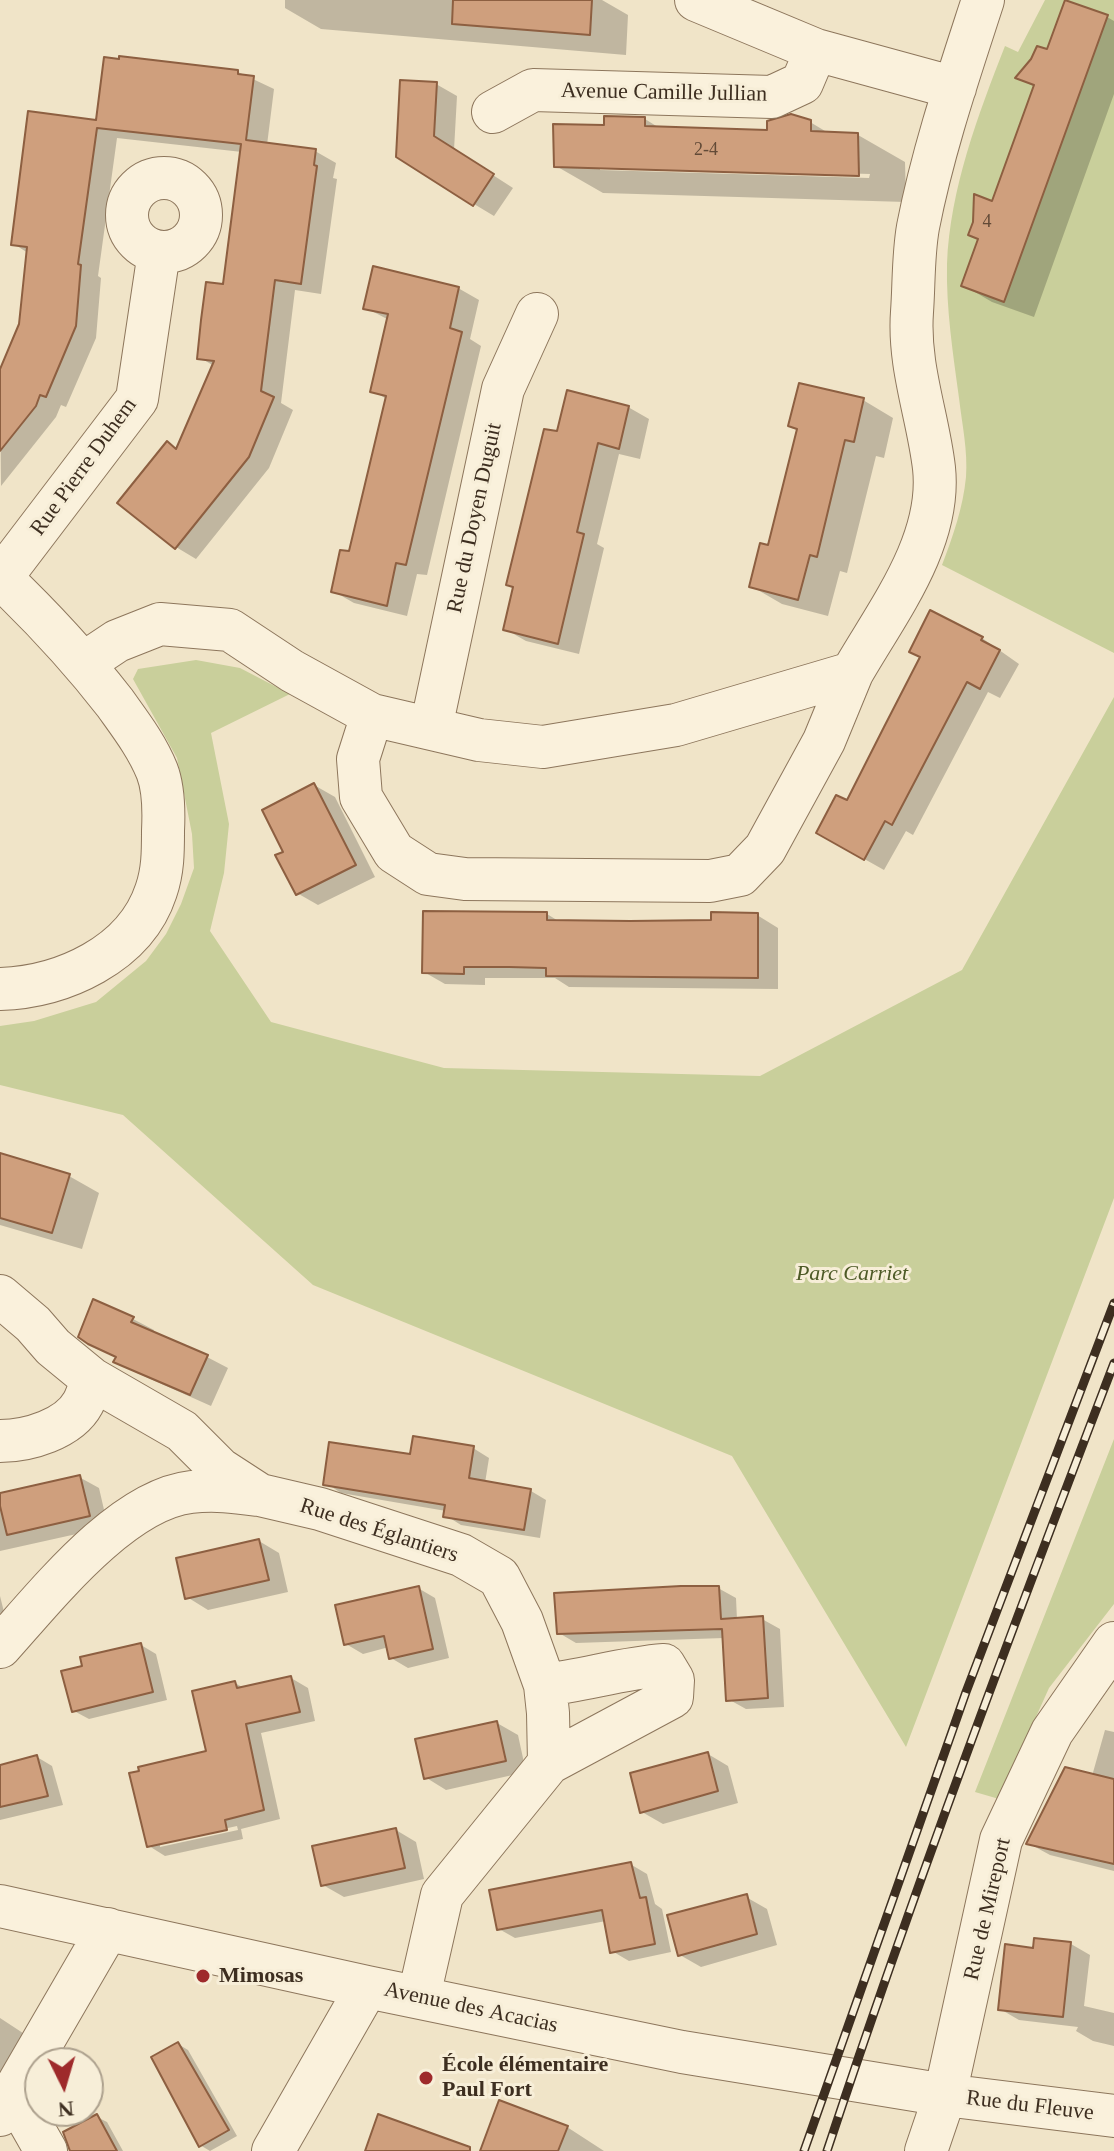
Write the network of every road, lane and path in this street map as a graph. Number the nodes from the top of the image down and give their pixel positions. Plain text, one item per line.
1 (696, 0) edge
2 (983, 0) edge
3 (816, 50) junction
4 (955, 88) junction
5 (493, 112) dead end
6 (159, 252) dead end
7 (537, 314) dead end
8 (0, 578) edge
9 (84, 663) junction
10 (852, 673) junction
11 (372, 715) junction
12 (431, 728) junction
13 (0, 989) edge
14 (0, 1296) edge
15 (92, 1379) junction
16 (0, 1441) edge
17 (260, 1495) junction
18 (0, 1647) edge
19 (1112, 1647) edge
20 (545, 1685) junction
21 (549, 1763) junction
22 (0, 1906) edge
23 (108, 1929) junction
24 (367, 1987) junction
25 (419, 1996) junction
26 (945, 2095) junction
27 (7, 2104) edge
28 (1114, 2116) edge
29 (46, 2151) edge
30 (273, 2151) edge
31 (926, 2151) edge

1 - 3 street
2 - 4 street
3 - 4 street
3 - 5 street, Avenue Camille Jullian
4 - 10 street
6 - 8 street, Rue Pierre Duhem
7 - 12 street, Rue du Doyen Duguit
8 - 9 street
9 - 11 street
9 - 13 street
10 - 11 street
10 - 12 street
11 - 12 street
14 - 15 street, Rue des Églantiers
15 - 16 street
15 - 17 street, Rue des Églantiers
17 - 18 street
17 - 20 street, Rue des Églantiers
19 - 26 street, Rue de Mireport
20 - 21 street, Rue des Églantiers
20 - 21 street
21 - 25 street
22 - 23 street, Avenue des Acacias
23 - 24 street, Avenue des Acacias
23 - 27 street
24 - 25 street, Avenue des Acacias
24 - 30 street
25 - 26 street, Avenue des Acacias
26 - 28 street, Rue du Fleuve
26 - 31 street, Rue de Mireport
27 - 29 street

